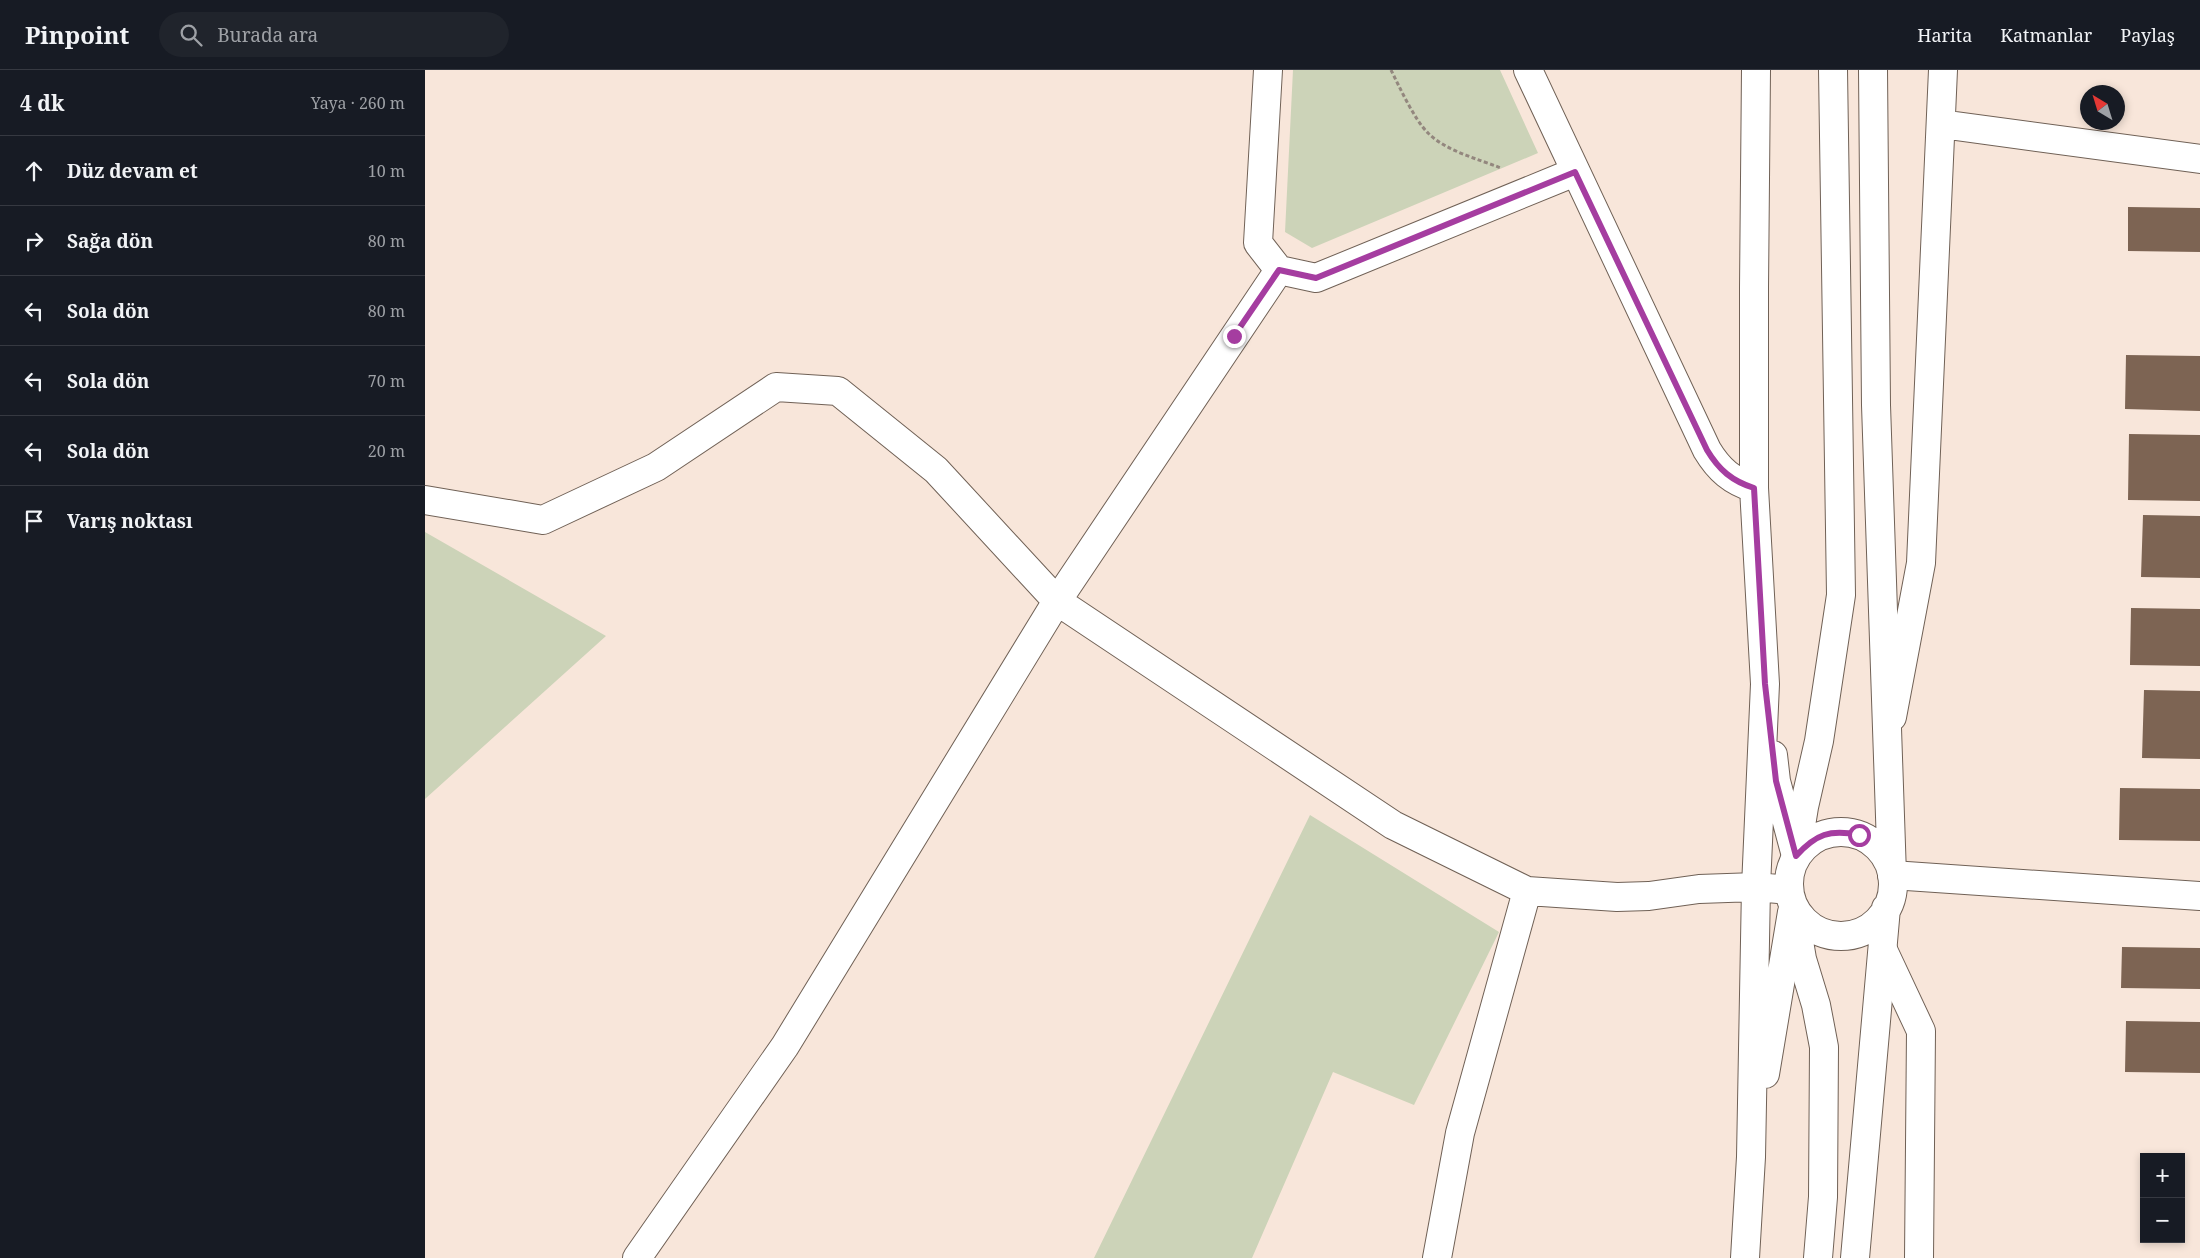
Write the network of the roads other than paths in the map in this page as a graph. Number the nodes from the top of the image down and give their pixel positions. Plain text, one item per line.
1 (1268, 70) edge
2 (1528, 70) edge
3 (1757, 70) edge
4 (1833, 70) edge
5 (1873, 70) edge
6 (1943, 70) edge
7 (1941, 124) junction
8 (2200, 159) edge
9 (1575, 172) junction
10 (1279, 270) junction
11 (1754, 488) junction
12 (425, 500) edge
13 (1057, 601) junction
14 (1765, 684) junction
15 (1888, 738) junction
16 (1796, 856) junction
17 (1892, 875) junction
18 (1756, 887) junction
19 (1527, 891) junction
20 (2200, 896) edge
21 (1791, 898) junction
22 (1886, 908) junction
23 (1883, 950) junction
24 (1751, 1157) junction
25 (637, 1258) edge
26 (1437, 1258) edge
27 (1745, 1258) edge
28 (1818, 1258) edge
29 (1855, 1258) edge
30 (1919, 1258) edge

1 - 10 street
2 - 9 street
3 - 11 street
4 - 16 street
5 - 15 street
6 - 7 street
7 - 8 street
7 - 15 street
9 - 10 street
9 - 11 street
10 - 13 street
11 - 14 street
12 - 13 street
13 - 19 street
13 - 25 street
14 - 16 street
14 - 18 street
15 - 17 street
16 - 17 street
16 - 21 street
17 - 20 street
17 - 22 street
18 - 19 street
18 - 21 street
18 - 24 street
19 - 26 street
21 - 22 street
21 - 24 street
21 - 28 street
22 - 23 street
23 - 29 street
23 - 30 street
24 - 27 street

